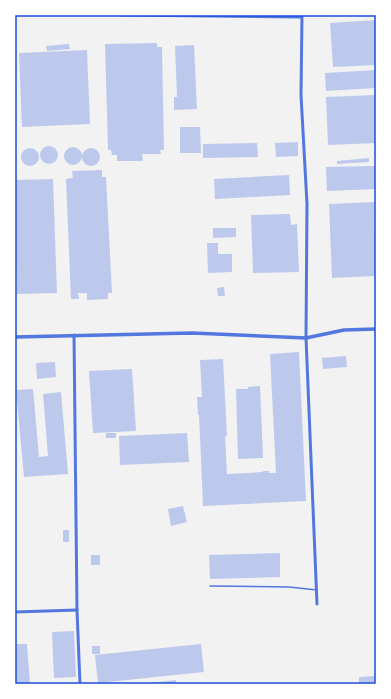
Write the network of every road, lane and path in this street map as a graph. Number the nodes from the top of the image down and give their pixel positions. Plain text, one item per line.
1 (121, 15) edge
2 (302, 16) edge
3 (376, 329) edge
4 (74, 335) junction
5 (15, 337) edge
6 (306, 338) junction
7 (210, 586) dead end
8 (317, 590) junction
9 (317, 604) dead end
10 (77, 610) junction
11 (15, 612) edge
12 (80, 684) edge

1 - 2 street
2 - 6 street
3 - 6 street
4 - 5 street
4 - 6 street
4 - 10 street
6 - 8 street
7 - 8 lane
8 - 9 street
10 - 11 street
10 - 12 street

